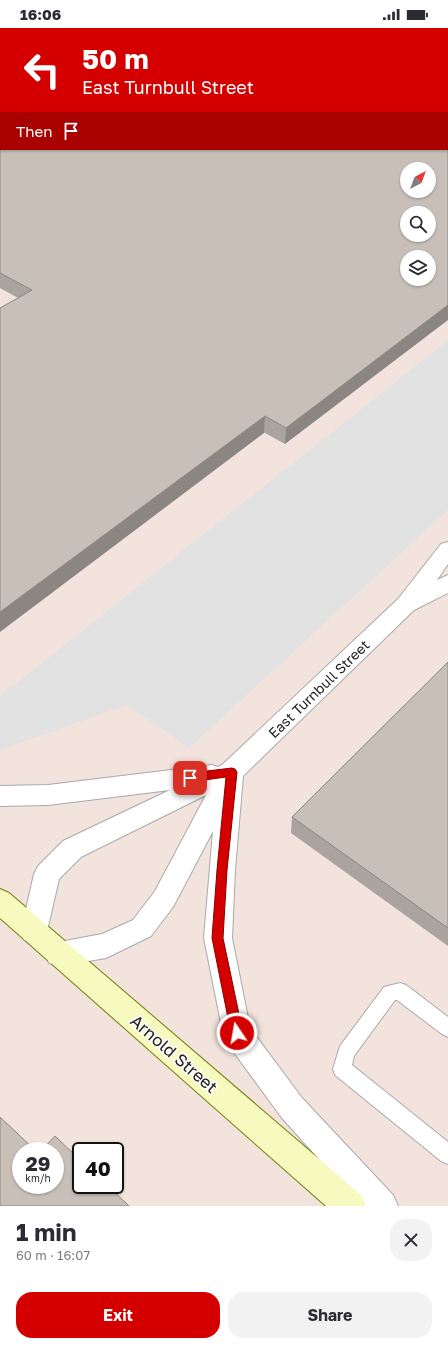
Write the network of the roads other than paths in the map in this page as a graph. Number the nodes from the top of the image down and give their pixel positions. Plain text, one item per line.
1 (448, 549) edge
2 (448, 583) edge
3 (406, 605) junction
4 (232, 772) junction
5 (0, 796) edge
6 (0, 901) edge
7 (34, 931) junction
8 (59, 954) junction
9 (448, 1028) edge
10 (448, 1154) edge
11 (350, 1206) edge
12 (382, 1206) edge

1 - 3 street, East Turnbull Street
2 - 3 street, East Turnbull Street
3 - 4 street, East Turnbull Street
4 - 5 street
4 - 7 street, East Turnbull Street
4 - 8 street, East Turnbull Street
4 - 12 street
6 - 7 main road, Arnold Street
7 - 8 main road, Arnold Street
8 - 11 main road, Arnold Street
9 - 10 lane

